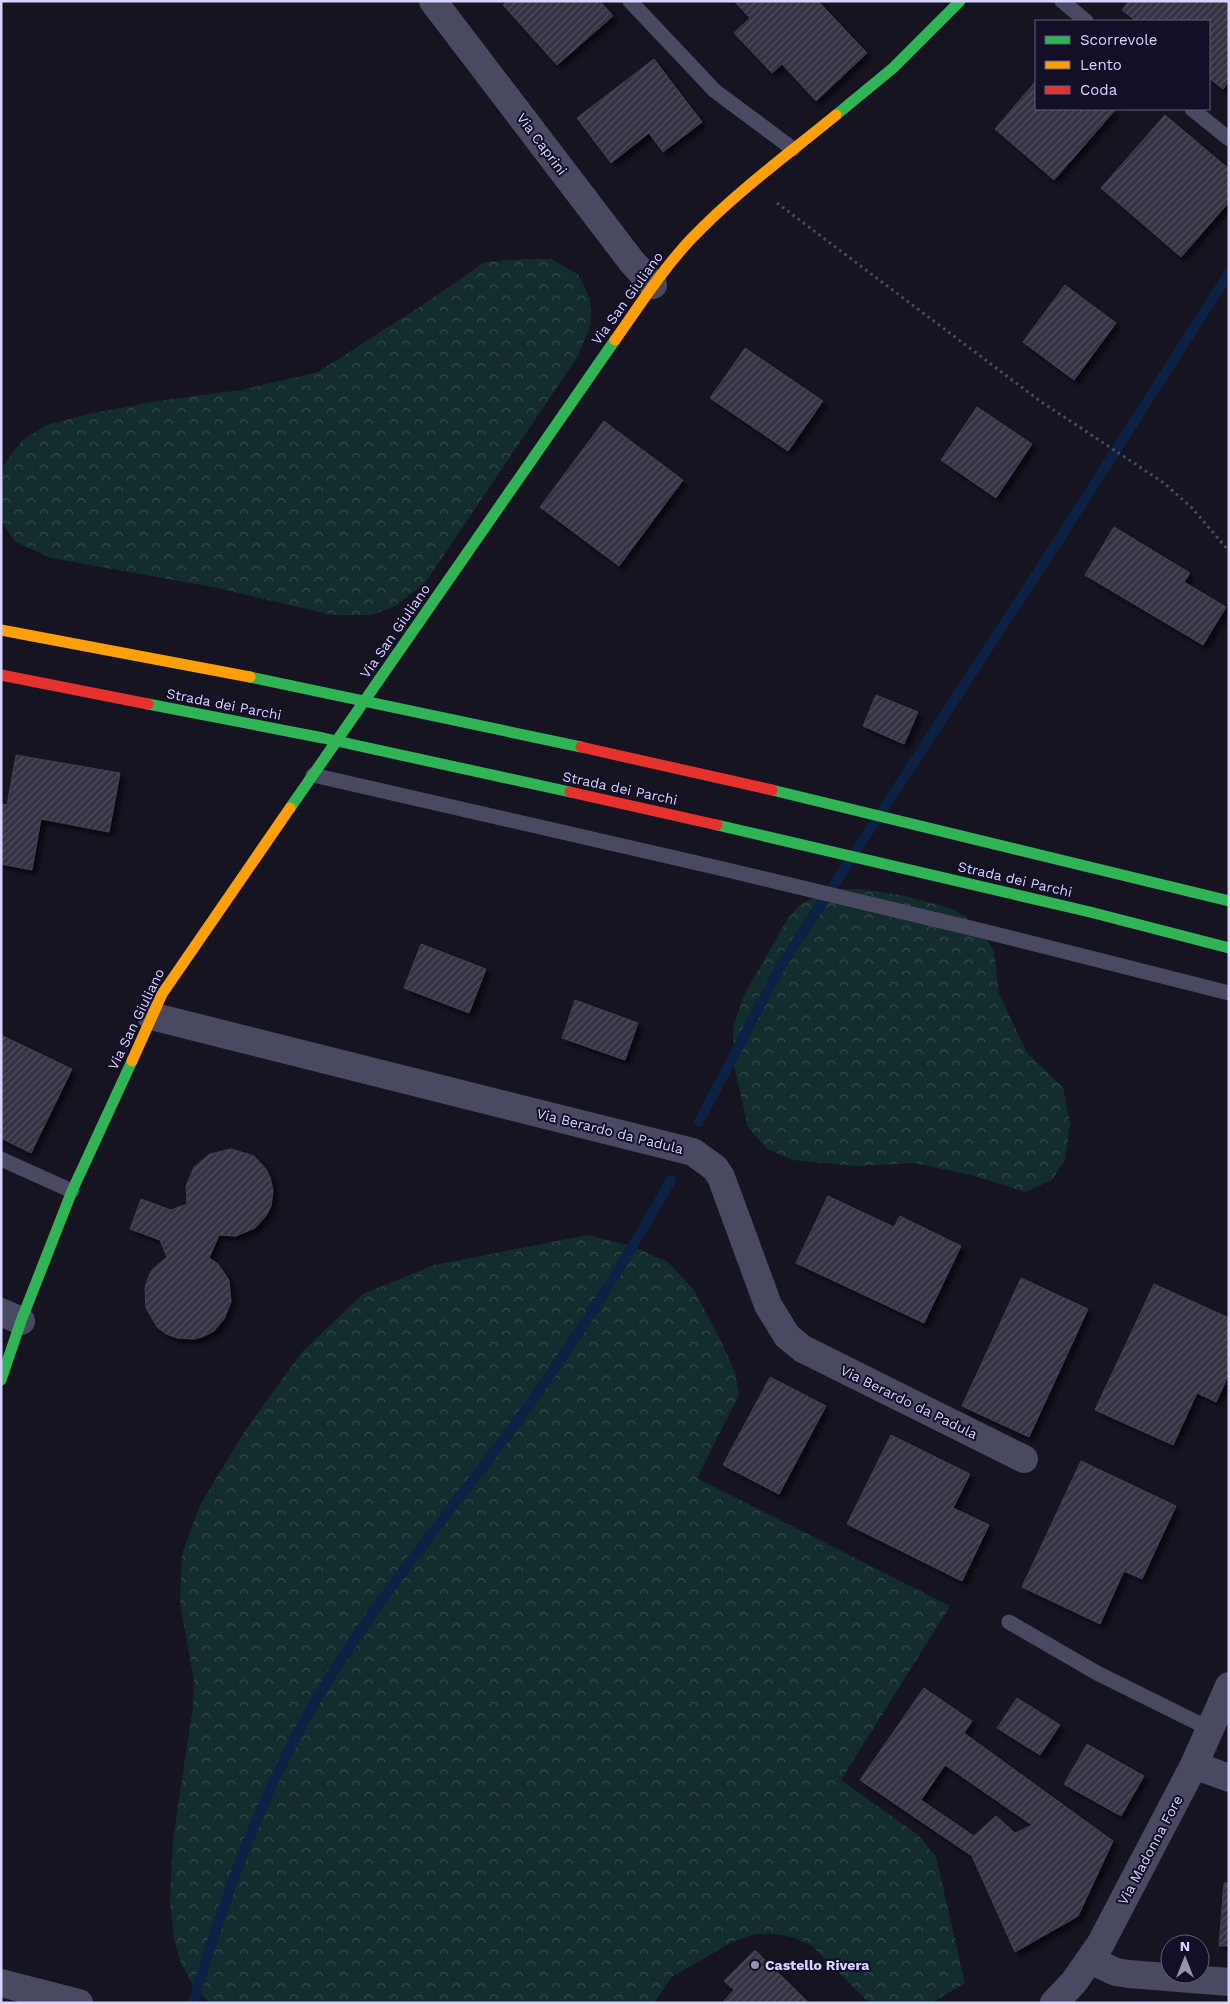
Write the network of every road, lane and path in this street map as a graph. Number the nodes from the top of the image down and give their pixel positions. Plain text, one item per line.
1 (433, 1) edge
2 (630, 1) edge
3 (960, 1) edge
4 (1062, 1) edge
5 (1085, 20) edge
6 (1193, 110) edge
7 (1229, 139) edge
8 (793, 149) junction
9 (751, 184) junction
10 (653, 285) junction
11 (1229, 551) edge
12 (1, 630) edge
13 (1, 675) edge
14 (313, 775) junction
15 (1229, 900) edge
16 (1229, 948) edge
17 (1229, 993) edge
18 (151, 1016) junction
19 (1, 1159) edge
20 (72, 1191) junction
21 (11, 1316) edge
22 (1, 1380) edge
23 (1024, 1459) dead end
24 (1009, 1622) dead end
25 (1229, 1686) edge
26 (1210, 1729) junction
27 (1194, 1765) junction
28 (1229, 1778) edge
29 (1090, 1960) junction
30 (1229, 1982) edge
31 (1, 1983) edge
32 (79, 2003) edge
33 (1054, 2003) edge

1 - 10 street, Via Caprini
2 - 8 lane
3 - 8 main road, Via San Giuliano
4 - 5 lane
6 - 7 lane
8 - 9 main road, Via San Giuliano
9 - 10 main road, Via San Giuliano
9 - 11 path
10 - 14 main road, Via San Giuliano
12 - 15 main road, bridge
13 - 16 main road, Strada dei Parchi, bridge
14 - 17 lane
14 - 18 main road, Via San Giuliano
18 - 20 main road, Via San Giuliano
18 - 23 street, Via Berardo da Padula
19 - 20 lane
20 - 21 main road, Via San Giuliano
21 - 22 main road, Via San Giuliano
24 - 26 lane
25 - 26 street, Via Madonna Fore
26 - 27 street, Via Madonna Fore
27 - 28 street
27 - 29 street, Via Madonna Fore
29 - 30 street
29 - 33 street, Via Madonna Fore
31 - 32 street

